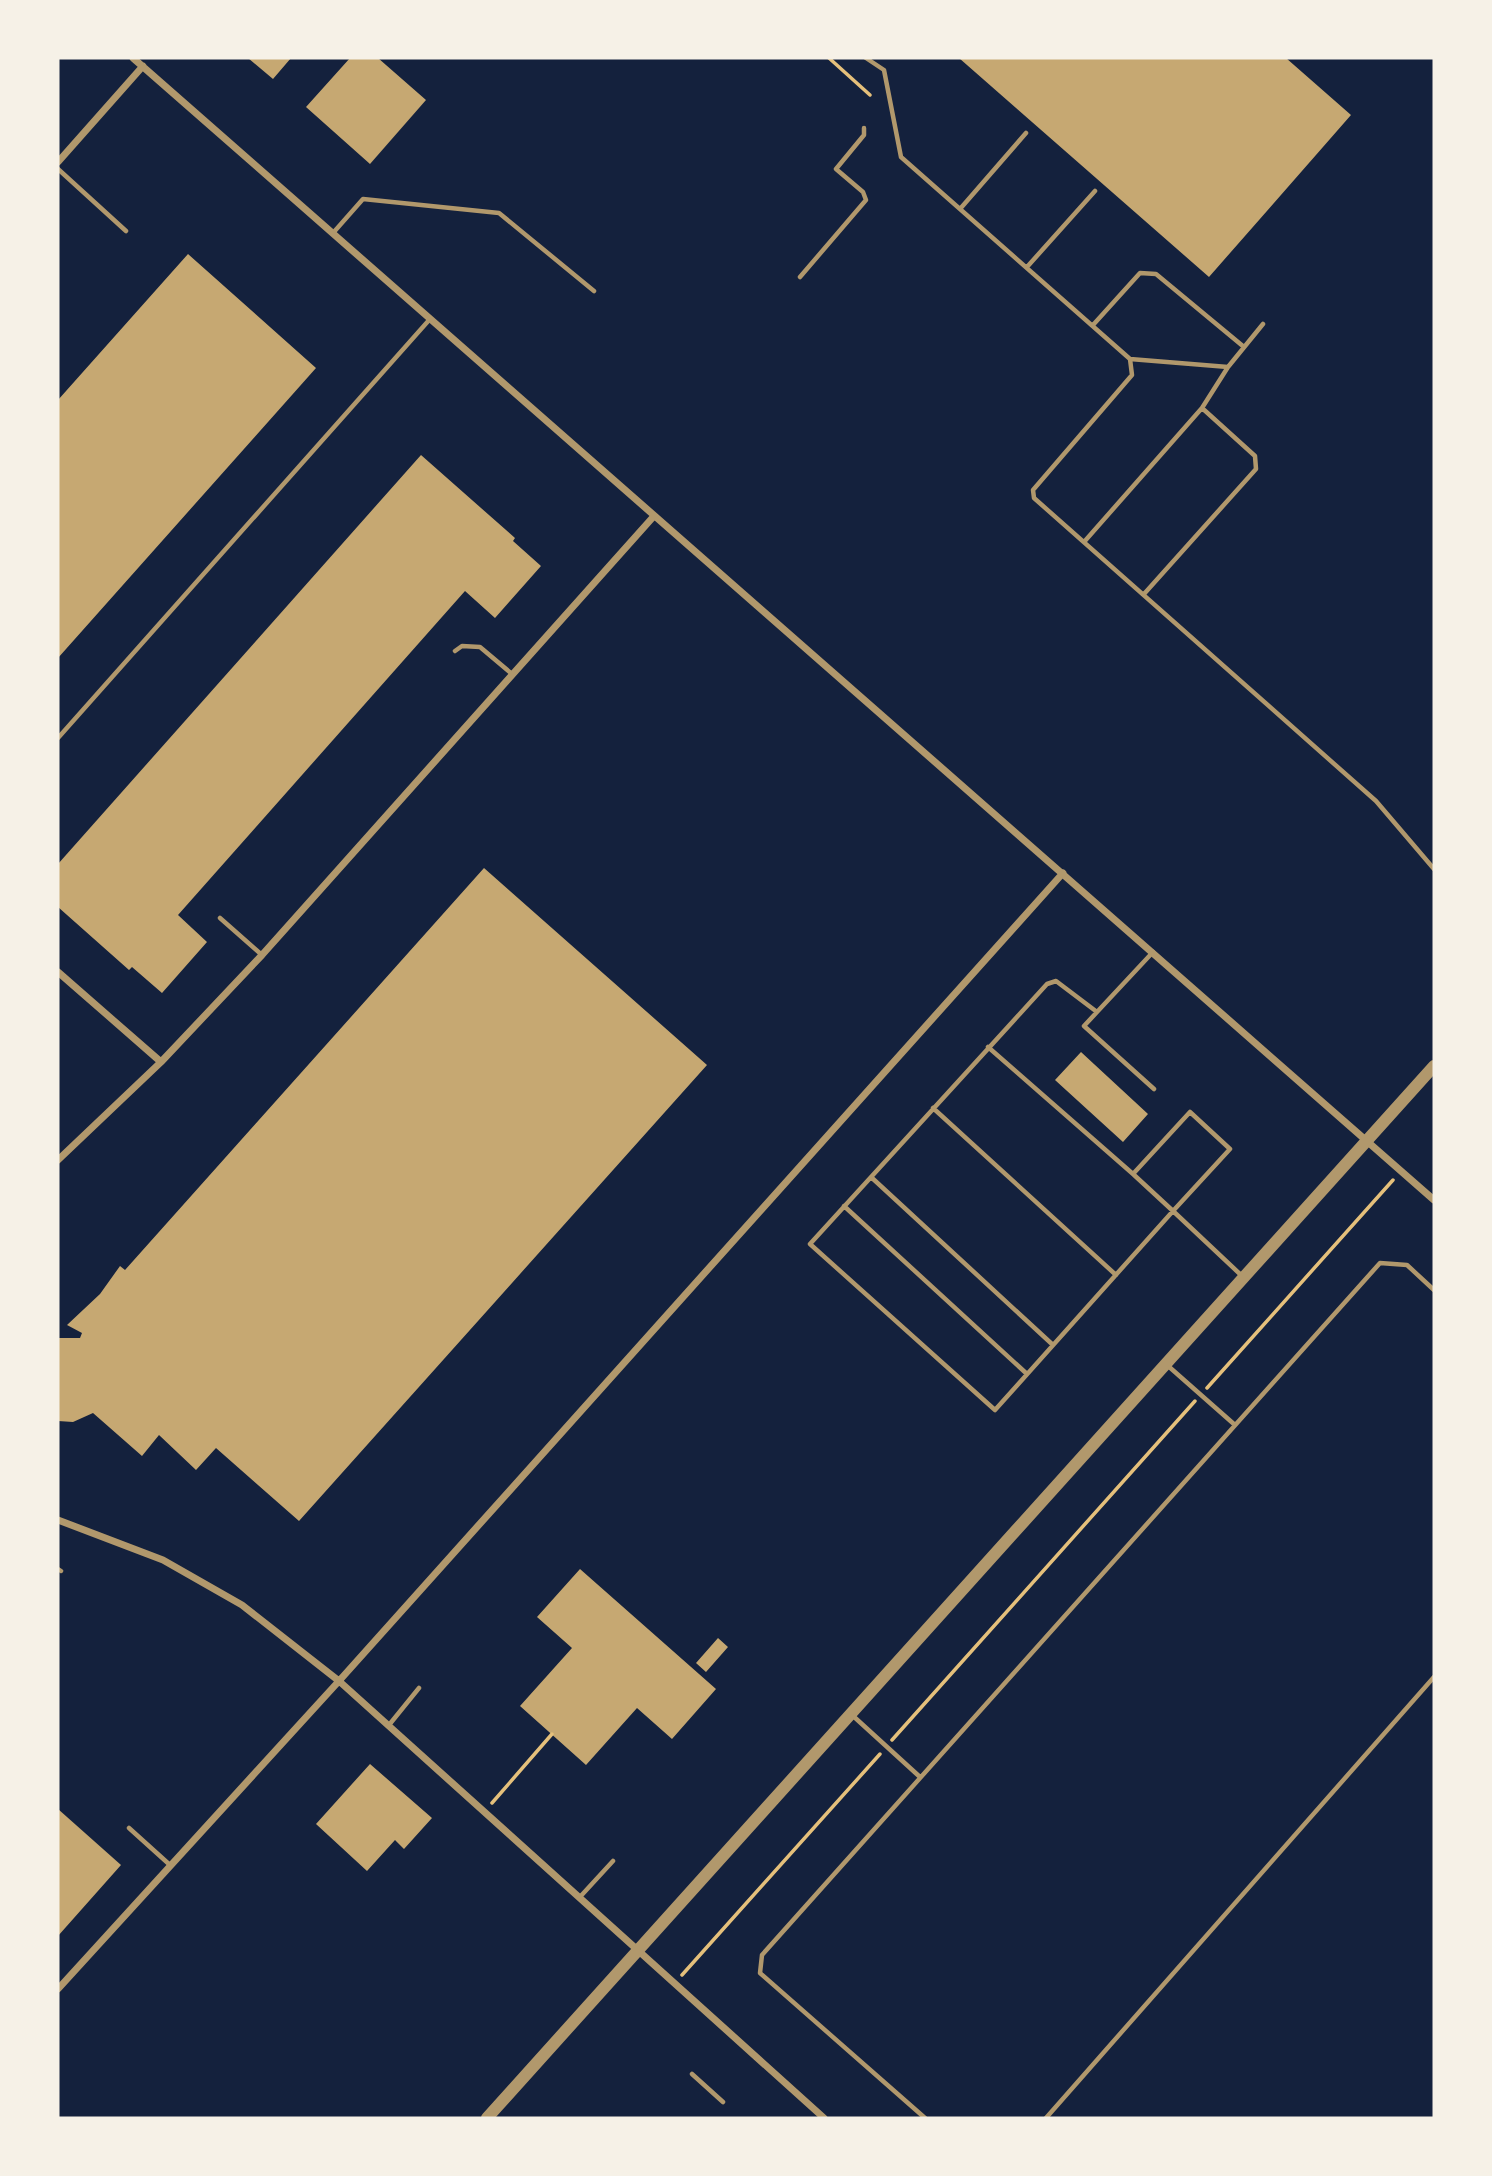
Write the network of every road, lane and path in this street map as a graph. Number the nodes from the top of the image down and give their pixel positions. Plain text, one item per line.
1 (133, 58) edge
2 (866, 58) edge
3 (833, 59) edge
4 (143, 66) junction
5 (870, 95) dead end
6 (864, 128) dead end
7 (1026, 133) dead end
8 (58, 162) edge
9 (58, 169) edge
10 (1094, 191) dead end
11 (960, 209) junction
12 (126, 231) dead end
13 (333, 233) junction
14 (1027, 267) junction
15 (800, 277) dead end
16 (594, 291) dead end
17 (430, 319) junction
18 (1264, 324) dead end
19 (1093, 325) junction
20 (1244, 347) junction
21 (1130, 359) junction
22 (1228, 367) junction
23 (1202, 408) junction
24 (654, 516) junction
25 (1084, 542) junction
26 (1144, 594) junction
27 (455, 651) dead end
28 (512, 674) junction
29 (58, 738) edge
30 (1434, 869) edge
31 (1063, 873) junction
32 (220, 918) dead end
33 (1153, 952) junction
34 (262, 955) junction
35 (58, 972) edge
36 (1097, 1012) junction
37 (988, 1047) junction
38 (161, 1062) junction
39 (1434, 1066) edge
40 (1154, 1089) dead end
41 (933, 1108) junction
42 (1369, 1140) junction
43 (58, 1160) edge
44 (1401, 1170) junction
45 (1133, 1174) junction
46 (871, 1177) junction
47 (1434, 1200) edge
48 (844, 1206) junction
49 (1172, 1211) junction
50 (1116, 1275) junction
51 (1245, 1278) junction
52 (1434, 1290) edge
53 (1053, 1345) junction
54 (1167, 1365) junction
55 (1027, 1374) junction
56 (1201, 1395) junction
57 (1235, 1425) junction
58 (58, 1520) edge
59 (1434, 1677) edge
60 (339, 1681) junction
61 (419, 1688) dead end
62 (851, 1714) junction
63 (388, 1726) junction
64 (552, 1734) dead end
65 (886, 1746) junction
66 (920, 1777) junction
67 (484, 1812) junction
68 (129, 1828) dead end
69 (613, 1861) dead end
70 (171, 1866) junction
71 (579, 1898) junction
72 (638, 1951) junction
73 (674, 1984) junction
74 (58, 1989) edge
75 (692, 2074) dead end
76 (723, 2102) dead end
77 (487, 2118) edge
78 (824, 2118) edge
79 (925, 2118) edge
80 (1046, 2118) edge

1 - 4 street
2 - 11 lane
3 - 5 path
4 - 8 street
4 - 13 street
6 - 15 lane
7 - 11 lane
9 - 12 lane
10 - 14 lane
11 - 14 lane
13 - 16 lane
13 - 17 street
14 - 19 lane
17 - 24 street
17 - 29 lane
18 - 20 lane
19 - 20 lane
19 - 21 lane
20 - 22 lane
21 - 22 lane
21 - 25 lane
22 - 23 lane
23 - 25 lane
23 - 26 lane
24 - 28 street
24 - 31 street
25 - 26 lane
26 - 30 lane
27 - 28 lane
28 - 34 street
31 - 33 street
31 - 60 street
32 - 34 lane
33 - 36 lane
33 - 42 street
34 - 38 street
35 - 38 street
36 - 37 lane
36 - 40 lane
37 - 41 lane
37 - 45 lane
38 - 43 street
39 - 42 street
41 - 46 lane
41 - 50 lane
42 - 44 street
42 - 51 street
44 - 47 street
44 - 56 path
45 - 49 lane
45 - 49 lane
46 - 48 lane
46 - 53 lane
48 - 55 lane
48 - 55 lane
49 - 50 lane
49 - 51 lane
50 - 53 lane
51 - 54 street
52 - 57 lane
53 - 55 lane
54 - 56 lane
54 - 62 street
56 - 57 lane
56 - 65 path
57 - 66 lane
58 - 60 street
59 - 80 lane
60 - 63 street
60 - 70 street
61 - 63 lane
62 - 65 lane
62 - 72 street
63 - 67 street
64 - 67 path
65 - 66 lane
65 - 73 path
66 - 79 lane
67 - 71 street
68 - 70 lane
69 - 71 lane
70 - 74 street
71 - 72 street
72 - 73 street
72 - 77 street
73 - 78 street
75 - 76 lane

